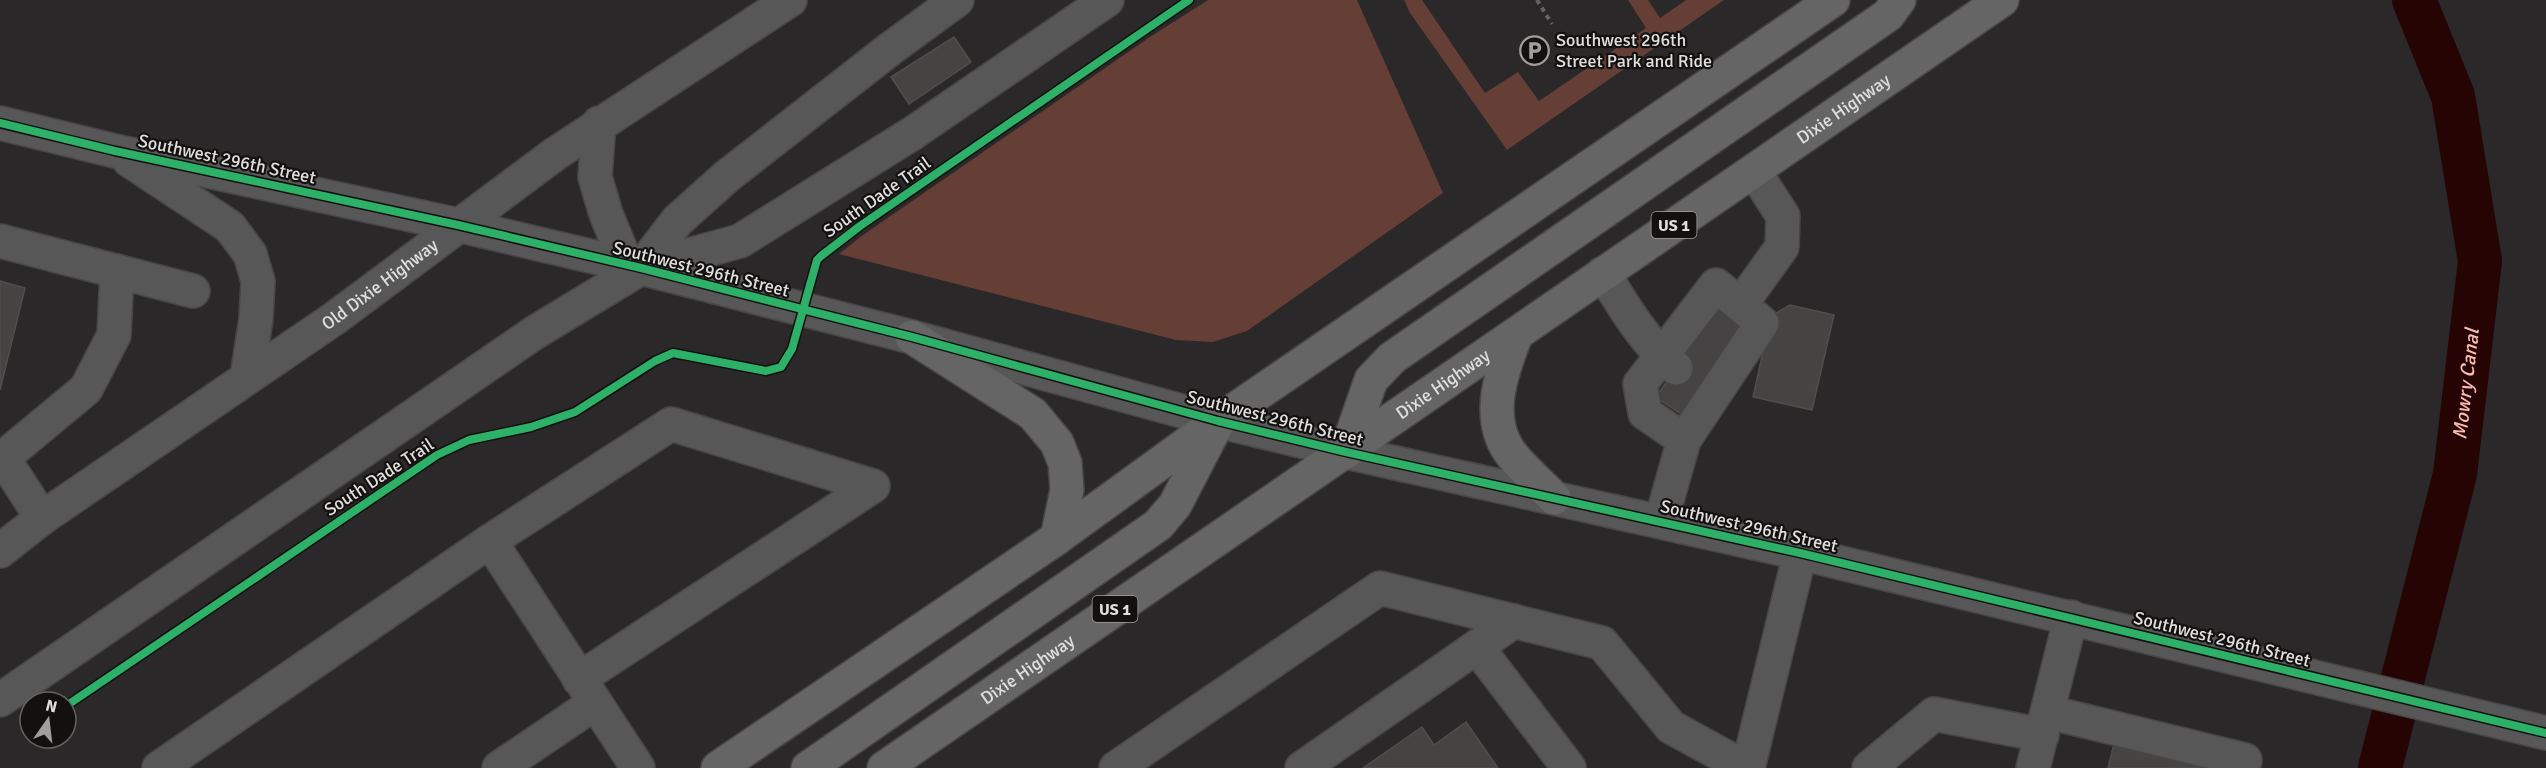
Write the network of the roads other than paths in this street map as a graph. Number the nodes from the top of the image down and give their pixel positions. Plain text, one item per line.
1 (790, 0) edge
2 (957, 0) edge
3 (1107, 0) edge
4 (1833, 0) edge
5 (1899, 0) edge
6 (2002, 0) edge
7 (0, 123) edge
8 (599, 123) junction
9 (116, 151) junction
10 (1754, 171) junction
11 (458, 225) junction
12 (0, 241) edge
13 (634, 267) junction
14 (117, 271) junction
15 (1603, 273) junction
16 (193, 291) dead end
17 (1741, 304) junction
18 (1516, 335) junction
19 (912, 337) junction
20 (1669, 362) junction
21 (247, 377) junction
22 (1218, 421) junction
23 (1684, 440) junction
24 (1346, 452) junction
25 (1, 458) edge
26 (1554, 498) junction
27 (42, 518) junction
28 (1660, 521) junction
29 (1057, 538) junction
30 (490, 541) junction
31 (0, 551) edge
32 (1800, 553) junction
33 (2070, 617) junction
34 (1514, 621) junction
35 (1477, 647) junction
36 (587, 691) junction
37 (0, 700) edge
38 (2045, 723) junction
39 (2546, 733) edge
40 (159, 768) edge
41 (499, 768) edge
42 (638, 768) edge
43 (718, 768) edge
44 (808, 768) edge
45 (884, 768) edge
46 (1116, 768) edge
47 (1302, 768) edge
48 (1569, 768) edge
49 (1747, 768) edge
50 (1869, 768) edge
51 (2033, 768) edge
52 (2243, 768) edge

1 - 8 street, Old Dixie Highway
2 - 13 street
3 - 13 street
4 - 22 highway
5 - 24 highway
6 - 10 highway, Dixie Highway / US 1
7 - 9 street, Southwest 296th Street
8 - 11 street, Old Dixie Highway
8 - 13 street
9 - 11 street, Southwest 296th Street
9 - 21 street
10 - 15 highway, Dixie Highway / US 1
10 - 17 street
11 - 13 street, Southwest 296th Street
11 - 21 street, Old Dixie Highway
12 - 14 street
13 - 19 street, Southwest 296th Street
13 - 37 street
14 - 16 street
14 - 25 street
15 - 18 highway, Dixie Highway / US 1
15 - 20 street
17 - 20 street
17 - 23 street
18 - 24 highway, Dixie Highway / US 1
18 - 26 highway
19 - 22 street, Southwest 296th Street
19 - 29 highway
20 - 23 street
21 - 27 street, Old Dixie Highway
22 - 24 street, Southwest 296th Street
22 - 29 highway
22 - 44 highway
23 - 28 street
24 - 26 street, Southwest 296th Street
24 - 45 highway, Dixie Highway / US 1
25 - 27 street
26 - 28 street, Southwest 296th Street
27 - 31 street, Old Dixie Highway
28 - 32 street, Southwest 296th Street
29 - 43 highway
30 - 36 street
30 - 36 street
30 - 40 street
32 - 33 street, Southwest 296th Street
32 - 49 street
33 - 38 street
33 - 39 street, Southwest 296th Street
34 - 35 street
34 - 46 street
34 - 49 street
35 - 47 street
35 - 48 street
36 - 41 street
36 - 42 street
38 - 50 street
38 - 51 street
38 - 52 street

